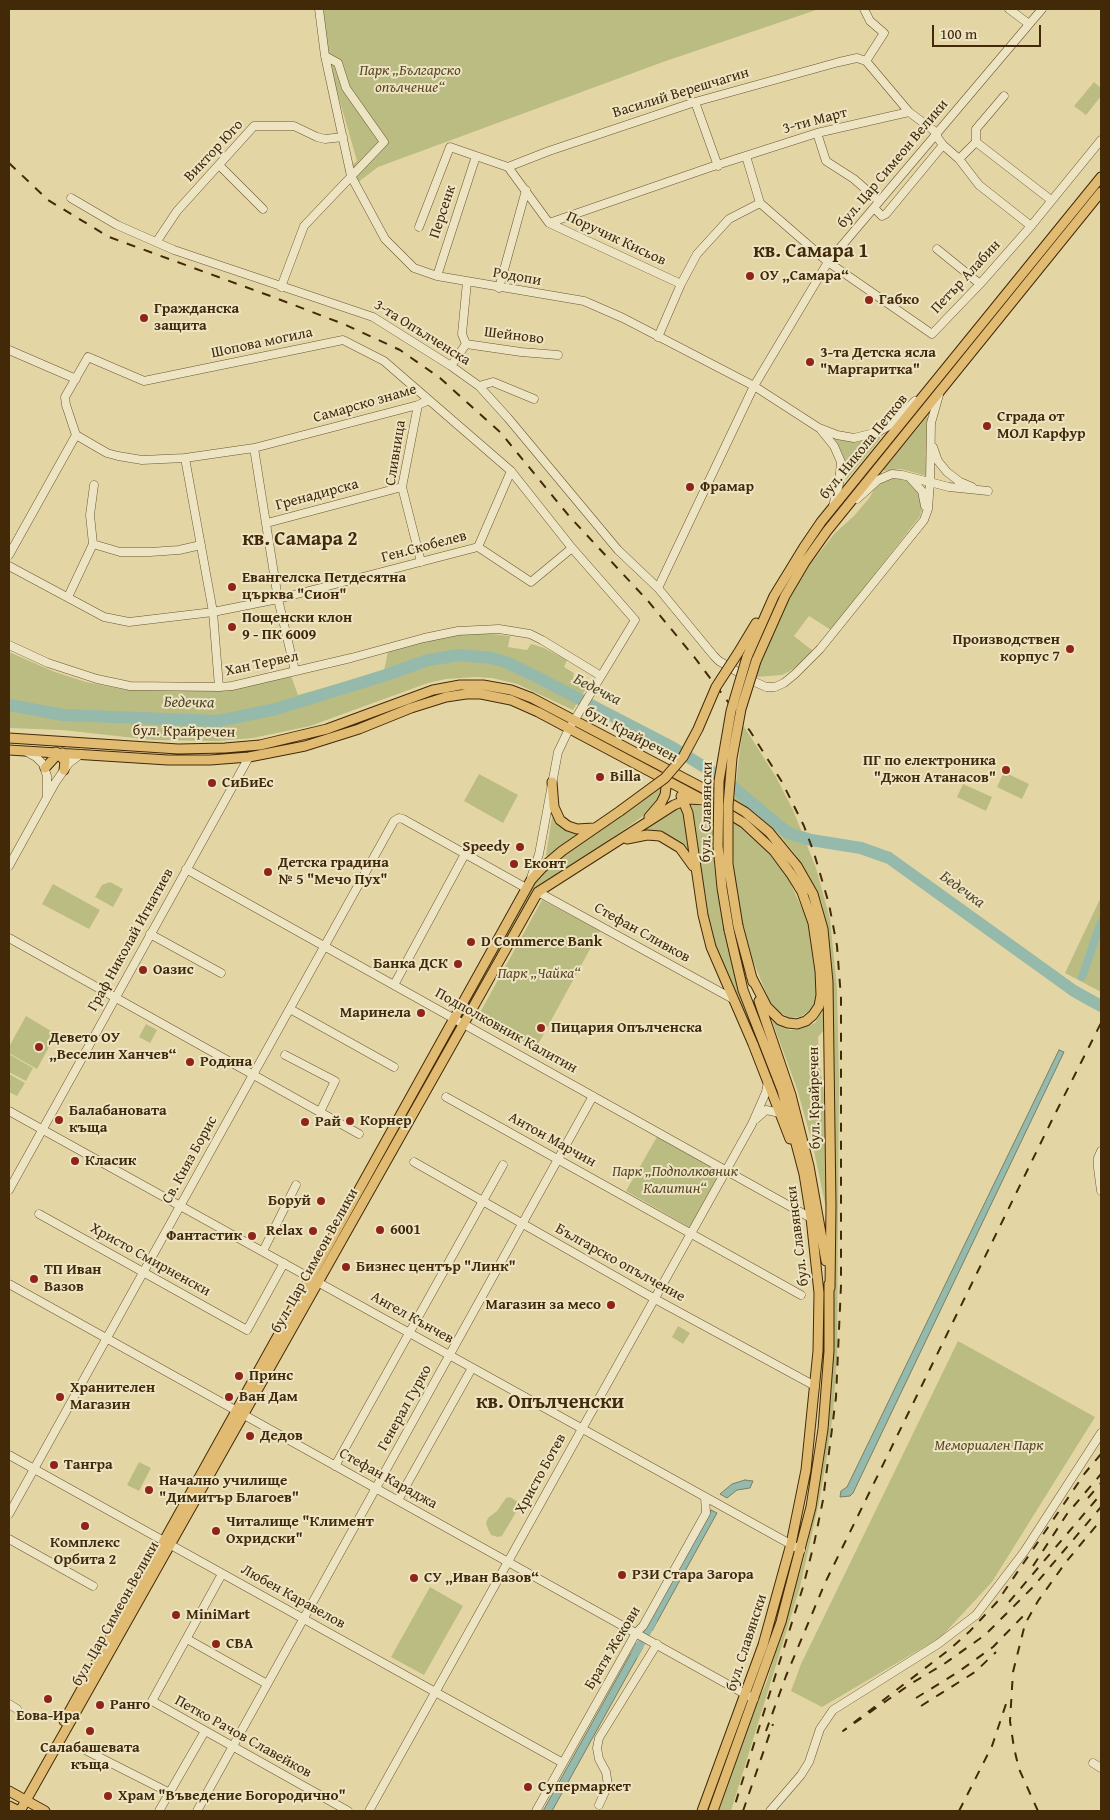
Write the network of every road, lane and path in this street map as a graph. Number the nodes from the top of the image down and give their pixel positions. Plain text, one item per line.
1 (319, 9) edge
2 (864, 9) edge
3 (1009, 9) edge
4 (1042, 9) edge
5 (1029, 24) junction
6 (324, 56) junction
7 (866, 61) junction
8 (1004, 96) dead end
9 (695, 102) junction
10 (909, 112) junction
11 (817, 133) junction
12 (937, 133) junction
13 (343, 137) junction
14 (1101, 140) edge
15 (976, 142) junction
16 (943, 145) junction
17 (476, 156) junction
18 (746, 156) junction
19 (959, 159) junction
20 (219, 165) junction
21 (718, 166) junction
22 (508, 167) junction
23 (351, 176) junction
24 (1101, 177) edge
25 (526, 190) junction
26 (1101, 192) edge
27 (71, 198) dead end
28 (1051, 200) junction
29 (879, 201) junction
30 (760, 202) junction
31 (874, 208) junction
32 (263, 209) dead end
33 (549, 222) junction
34 (1031, 226) junction
35 (418, 227) dead end
36 (157, 241) junction
37 (937, 248) dead end
38 (828, 262) junction
39 (437, 276) junction
40 (467, 282) junction
41 (681, 284) junction
42 (980, 284) junction
43 (281, 287) junction
44 (498, 288) junction
45 (658, 337) junction
46 (466, 344) junction
47 (9, 350) edge
48 (558, 355) dead end
49 (451, 366) junction
50 (76, 379) junction
51 (933, 384) junction
52 (479, 386) junction
53 (754, 386) junction
54 (941, 389) junction
55 (534, 399) dead end
56 (429, 400) junction
57 (418, 405) junction
58 (819, 428) junction
59 (76, 435) junction
60 (931, 441) junction
61 (254, 448) junction
62 (185, 458) junction
63 (511, 471) junction
64 (907, 476) junction
65 (930, 482) junction
66 (94, 484) dead end
67 (402, 487) junction
68 (832, 508) junction
69 (840, 514) junction
70 (267, 523) junction
71 (917, 529) junction
72 (93, 544) junction
73 (201, 545) junction
74 (478, 547) junction
75 (572, 548) junction
76 (9, 556) edge
77 (421, 562) junction
78 (9, 566) edge
79 (658, 588) junction
80 (774, 596) junction
81 (68, 597) junction
82 (278, 599) junction
83 (213, 612) junction
84 (635, 620) joint
85 (9, 645) edge
86 (752, 659) junction
87 (295, 671) junction
88 (601, 676) junction
89 (220, 687) junction
90 (574, 720) junction
91 (569, 729) junction
92 (9, 738) edge
93 (26, 739) junction
94 (86, 743) junction
95 (9, 750) edge
96 (25, 751) junction
97 (60, 753) junction
98 (81, 754) junction
99 (249, 757) junction
100 (661, 766) junction
101 (45, 768) junction
102 (64, 770) junction
103 (552, 782) junction
104 (671, 782) junction
105 (47, 797) junction
106 (684, 800) junction
107 (704, 800) junction
108 (596, 828) junction
109 (638, 828) junction
110 (614, 843) junction
111 (466, 854) junction
112 (9, 866) edge
113 (186, 869) junction
114 (696, 870) junction
115 (528, 886) junction
116 (538, 892) junction
117 (150, 934) junction
118 (9, 938) edge
119 (325, 946) junction
120 (221, 972) dead end
121 (751, 976) junction
122 (394, 985) junction
123 (115, 998) junction
124 (733, 999) junction
125 (290, 1009) junction
126 (454, 1018) junction
127 (464, 1024) junction
128 (285, 1055) dead end
129 (394, 1067) dead end
130 (253, 1075) junction
131 (768, 1082) junction
132 (593, 1096) junction
133 (446, 1098) dead end
134 (9, 1111) edge
135 (320, 1112) junction
136 (780, 1113) junction
137 (752, 1124) junction
138 (42, 1129) junction
139 (359, 1134) dead end
140 (382, 1149) junction
141 (1101, 1151) edge
142 (391, 1154) junction
143 (558, 1160) junction
144 (414, 1162) dead end
145 (503, 1165) dead end
146 (726, 1170) junction
147 (804, 1174) junction
148 (296, 1186) dead end
149 (9, 1190) edge
150 (1101, 1191) edge
151 (482, 1201) junction
152 (180, 1206) junction
153 (39, 1214) dead end
154 (812, 1218) junction
155 (522, 1224) junction
156 (691, 1234) junction
157 (263, 1251) junction
158 (284, 1263) junction
159 (143, 1272) junction
160 (314, 1280) junction
161 (9, 1284) edge
162 (830, 1288) junction
163 (801, 1294) dead end
164 (655, 1299) junction
165 (410, 1333) junction
166 (106, 1338) junction
167 (450, 1355) junction
168 (472, 1368) junction
169 (815, 1386) junction
170 (240, 1413) junction
171 (583, 1428) junction
172 (1101, 1433) edge
173 (9, 1455) edge
174 (335, 1466) junction
175 (34, 1469) junction
176 (376, 1488) junction
177 (706, 1497) junction
178 (398, 1500) junction
179 (9, 1514) edge
180 (9, 1539) edge
181 (167, 1543) junction
182 (791, 1544) junction
183 (801, 1550) junction
184 (508, 1562) junction
185 (222, 1574) junction
186 (93, 1586) dead end
187 (303, 1619) junction
188 (638, 1634) junction
189 (187, 1639) junction
190 (657, 1644) junction
191 (267, 1684) junction
192 (436, 1692) junction
193 (745, 1694) junction
194 (754, 1699) junction
195 (9, 1704) edge
196 (17, 1709) dead end
197 (205, 1731) junction
198 (232, 1746) junction
199 (87, 1751) dead end
200 (563, 1763) junction
201 (1093, 1763) dead end
202 (1101, 1768) edge
203 (9, 1791) edge
204 (170, 1793) junction
205 (24, 1799) junction
206 (599, 1805) dead end
207 (16, 1809) edge
208 (45, 1811) edge
209 (159, 1811) edge
210 (197, 1811) edge
211 (348, 1811) edge
212 (369, 1811) edge
213 (536, 1811) edge
214 (702, 1811) edge
215 (713, 1811) edge
216 (770, 1811) edge

1 - 6 street, Родопи
2 - 7 street
3 - 5 street
4 - 5 street, бул. Цар Симеон Велики
5 - 12 street, бул. Цар Симеон Велики
6 - 13 street, Родопи
6 - 23 street
7 - 9 street, Василий Верешчагин
7 - 10 street
8 - 15 street
9 - 21 street
9 - 22 street, Василий Верешчагин
10 - 11 street, 3-ти Март
10 - 12 street
11 - 18 street, 3-ти Март
11 - 29 street
12 - 16 street
12 - 29 street, бул. Цар Симеон Велики
13 - 20 street, Виктор Юго
13 - 23 street, Родопи
14 - 28 street, Петър Алабин
15 - 19 street
15 - 28 street
16 - 19 street
16 - 31 street
17 - 22 street
17 - 35 street
17 - 39 street, Персенк
18 - 21 street, 3-ти Март
18 - 30 street
19 - 34 street
20 - 32 street
20 - 36 street, Виктор Юго
21 - 33 street, 3-ти Март
22 - 25 street, Поручик Кисьов
23 - 39 street, Родопи
23 - 43 street
24 - 51 main road, бул. Никола Петков
25 - 33 street, Поручик Кисьов
25 - 44 street
26 - 54 main road, бул. Никола Петков
27 - 36 street, 3-та Опълченска
28 - 34 street, Петър Алабин
29 - 31 street, бул. Цар Симеон Велики
30 - 38 street, Петър Алабин
30 - 41 street
31 - 38 street, бул. Цар Симеон Велики
33 - 41 street, Поручик Кисьов
34 - 42 street, Петър Алабин
36 - 43 street, 3-та Опълченска
37 - 42 street
38 - 42 street, Петър Алабин
38 - 53 street, бул. Цар Симеон Велики
39 - 40 street, Родопи
40 - 44 street, Родопи
40 - 46 street
41 - 45 street
43 - 49 street, 3-та Опълченска
44 - 45 street, Родопи
45 - 53 street, Родопи
46 - 48 street, Шейново
46 - 49 street
47 - 50 street
49 - 52 street, 3-та Опълченска
50 - 56 street, Шопова могила
50 - 59 street
51 - 58 street, Родопи
51 - 68 main road, бул. Никола Петков
52 - 55 street
52 - 79 street, 3-та Опълченска
53 - 58 street, Родопи
53 - 79 street, бул. Цар Симеон Велики
54 - 60 street
54 - 69 main road, бул. Никола Петков
56 - 57 street, Самарско знаме
56 - 63 street, Самарско знаме
57 - 61 street, Самарско знаме
57 - 67 street, Сливница
58 - 68 street, Родопи
59 - 62 street, Самарско знаме
59 - 76 street
60 - 65 street
60 - 65 street
61 - 62 street, Самарско знаме
61 - 70 street
62 - 73 street
63 - 74 street
63 - 75 street, Самарско знаме
64 - 65 street
64 - 69 street
64 - 71 street
65 - 71 street
66 - 72 street
67 - 70 street, Гренадирска
67 - 77 street, Сливница
68 - 80 main road, бул. Никола Петков
69 - 86 main road, бул. Никола Петков
70 - 82 street
71 - 79 street, 3-та Опълченска
72 - 73 street
72 - 81 street
73 - 83 street
74 - 75 street, Ген.Скобелев
74 - 77 street, Ген.Скобелев
75 - 84 street, Самарско знаме
77 - 82 street, Ген.Скобелев
78 - 81 street, Ген.Скобелев
80 - 86 main road, бул. Никола Петков
80 - 108 main road, бул. Цар Симеон Велики, bridge
81 - 83 street, Ген.Скобелев
82 - 83 street, Ген.Скобелев
82 - 87 street
83 - 89 street
84 - 88 street, бул. Цар Симеон Велики
85 - 89 street, Хан Тервел
86 - 121 main road, бул. Славянски, bridge
86 - 147 main road, бул. Славянски, bridge
87 - 88 street, Хан Тервел
87 - 89 street, Хан Тервел
88 - 90 street, бул. Цар Симеон Велики
90 - 91 street, бул. Цар Симеон Велики
90 - 94 main road, бул. Крайречен
90 - 100 main road, бул. Крайречен
91 - 99 main road, бул. Крайречен
91 - 103 street, бул. Цар Симеон Велики
91 - 104 main road, бул. Крайречен
92 - 93 main road, бул. Крайречен
93 - 94 main road, бул. Крайречен
93 - 97 main road
94 - 97 main road
95 - 96 main road, бул. Крайречен
96 - 97 main road, бул. Крайречен
96 - 101 street
97 - 98 main road, бул. Крайречен
97 - 101 main road
97 - 102 main road
98 - 99 main road, бул. Крайречен
98 - 102 street
99 - 113 street, Граф Николай Игнатиев
100 - 104 main road
100 - 162 main road, бул. Крайречен
101 - 105 street
102 - 105 street
103 - 108 main road
103 - 115 street, бул. Цар Симеон Велики
104 - 106 main road
104 - 107 main road, бул. Крайречен
104 - 109 main road
105 - 112 street
106 - 107 main road, бул. Цар Симеон Велики
106 - 109 main road, бул. Цар Симеон Велики
106 - 114 main road
107 - 121 main road, бул. Крайречен
108 - 115 main road, бул. Цар Симеон Велики
109 - 110 main road, бул. Цар Симеон Велики
110 - 114 main road
110 - 116 main road, бул. Цар Симеон Велики
111 - 115 street
111 - 119 street, Св. Княз Борис
111 - 122 street
113 - 117 street, Граф Николай Игнатиев
113 - 119 street, Подполковник Калитин
114 - 124 main road
115 - 126 main road, бул. Цар Симеон Велики
116 - 124 street, Стефан Сливков
116 - 127 main road, бул. Цар Симеон Велики
117 - 120 street
117 - 123 street, Граф Николай Игнатиев
118 - 123 street
119 - 122 street, Подполковник Калитин
119 - 125 street, Св. Княз Борис
121 - 162 main road, бул. Славянски
122 - 126 street, Подполковник Калитин
123 - 130 street
123 - 138 street, Граф Николай Игнатиев
124 - 131 main road
125 - 129 street
125 - 130 street, Св. Княз Борис
126 - 127 street, Подполковник Калитин
126 - 140 main road, бул. Цар Симеон Велики
127 - 132 street, Подполковник Калитин
127 - 142 main road, бул. Цар Симеон Велики
128 - 135 street
130 - 135 street
130 - 152 street, Св. Княз Борис
131 - 136 main road
131 - 137 street, Христо Ботев
132 - 143 street, Генерал Гурко
132 - 146 street, Подполковник Калитин
133 - 143 street, Антон Марчин
134 - 138 street, Ангел Кънчев
135 - 139 street
136 - 137 street, Христо Ботев
136 - 147 main road
137 - 146 street, Христо Ботев
138 - 149 street, Граф Николай Игнатиев
138 - 152 street, Ангел Кънчев
140 - 142 main road
140 - 160 main road, бул. Цар Симеон Велики
141 - 150 street
142 - 160 main road, бул. Цар Симеон Велики
143 - 155 street, Генерал Гурко
143 - 156 street, Антон Марчин
144 - 151 street, Българско опълчение
145 - 151 street
146 - 154 street, Подполковник Калитин
146 - 156 street, Христо Ботев
147 - 154 main road, бул. Славянски
148 - 157 street
151 - 155 street, Българско опълчение
151 - 165 street
152 - 157 street, Ангел Кънчев
152 - 159 street, Св. Княз Борис
153 - 159 street, Христо Смирненски
154 - 169 main road, бул. Славянски
155 - 164 street, Българско опълчение
155 - 167 street, Генерал Гурко
156 - 163 street, Антон Марчин
156 - 164 street, Христо Ботев
157 - 158 street, Ангел Кънчев
158 - 159 street, Христо Смирненски
158 - 160 street, Ангел Кънчев
159 - 166 street, Св. Княз Борис
160 - 165 street, Ангел Кънчев
160 - 170 main road, бул. Цар Симеон Велики
161 - 166 street, Стефан Караджа
162 - 183 main road, бул. Славянски
164 - 169 street, Българско опълчение
164 - 171 street, Христо Ботев
165 - 167 street, Ангел Кънчев
165 - 174 street
166 - 170 street, Стефан Караджа
166 - 175 street, Св. Княз Борис
167 - 168 street, Ангел Кънчев
167 - 176 street, Генерал Гурко
168 - 171 street, Ангел Кънчев
168 - 178 street
169 - 182 main road, бул. Славянски
170 - 174 street, Стефан Караджа
170 - 181 main road, бул. Цар Симеон Велики
171 - 177 street, Ангел Кънчев
171 - 184 street, Христо Ботев
172 - 216 street
173 - 175 street, Любен Каравелов
174 - 176 street, Стефан Караджа
175 - 179 street, Св. Княз Борис
175 - 181 street, Любен Каравелов
176 - 178 street, Стефан Караджа
176 - 187 street, Генерал Гурко
177 - 182 street, Ангел Кънчев
177 - 188 street, Братя Жекови
178 - 184 street, Стефан Караджа
180 - 186 street
181 - 185 street, Любен Каравелов
181 - 205 main road, бул. Цар Симеон Велики
182 - 183 street, Ангел Кънчев
182 - 193 main road, бул. Славянски
183 - 194 main road, бул. Славянски
184 - 188 street, Стефан Караджа
184 - 192 street, Христо Ботев
185 - 187 street, Любен Каравелов
185 - 189 street
187 - 191 street, Генерал Гурко
187 - 192 street, Любен Каравелов
188 - 190 street, Стефан Караджа
188 - 200 street, Братя Жекови
189 - 191 street
189 - 197 street, Петко Рачов Славейков
190 - 193 street, Стефан Караджа
190 - 206 street
191 - 198 street, Генерал Гурко
192 - 200 street, Любен Каравелов
192 - 212 street, Христо Ботев
193 - 194 street, Стефан Караджа
193 - 214 main road, бул. Славянски
194 - 215 main road, бул. Славянски
195 - 196 street
197 - 198 street, Петко Рачов Славейков
197 - 204 street
198 - 210 street, Генерал Гурко
198 - 211 street, Петко Рачов Славейков
199 - 204 street
200 - 213 street, Братя Жекови
201 - 202 street
203 - 205 main road
204 - 209 street
205 - 207 main road, бул. Цар Симеон Велики
205 - 208 main road

